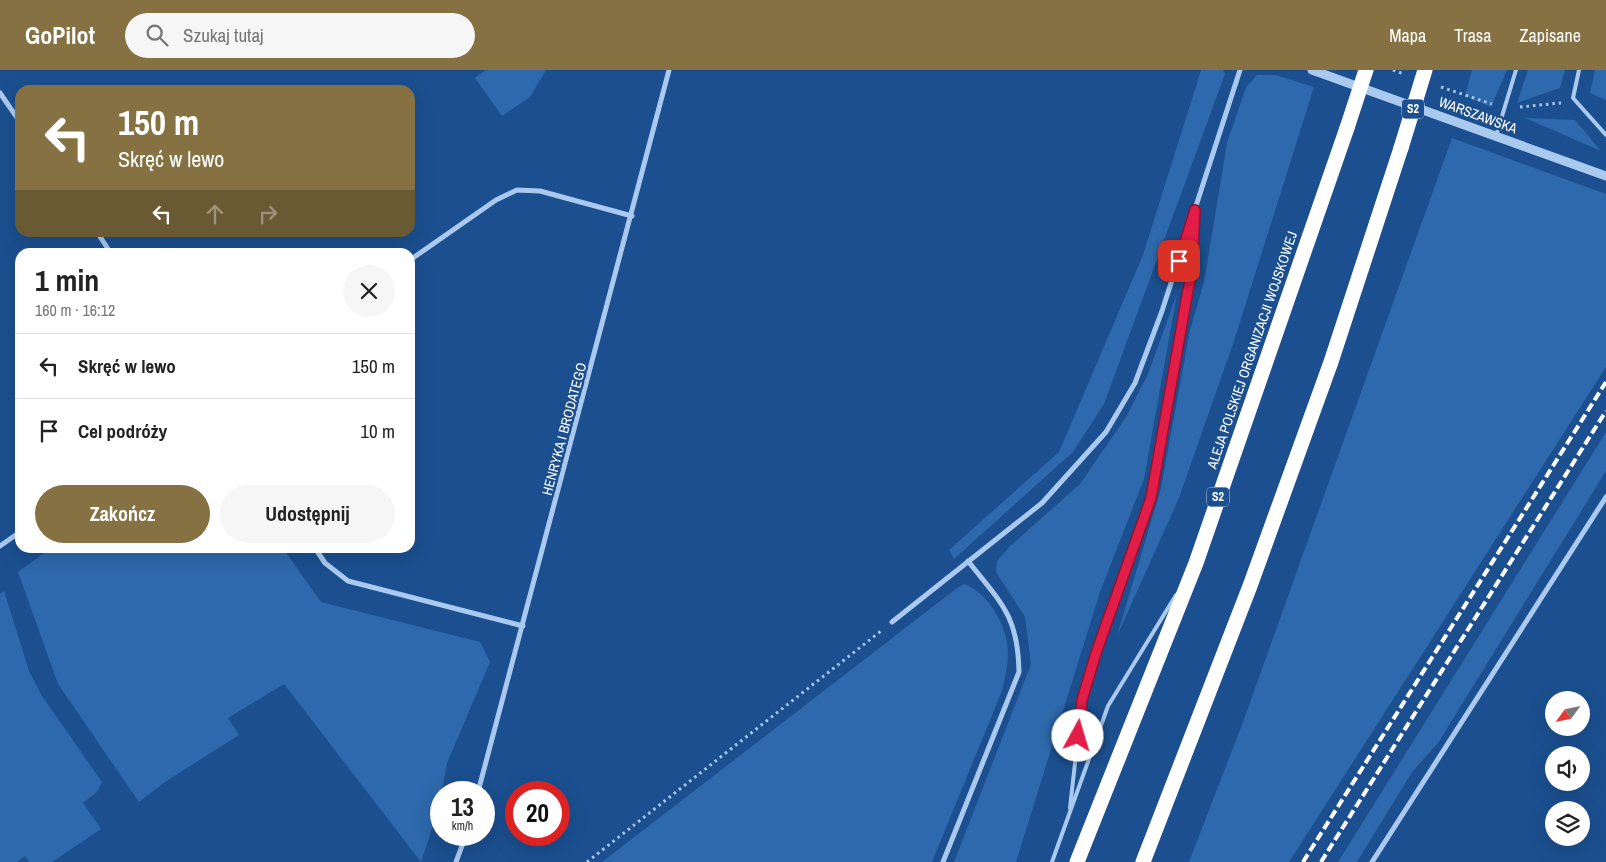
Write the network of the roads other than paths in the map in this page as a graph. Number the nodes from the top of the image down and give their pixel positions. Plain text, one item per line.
1 (669, 70) edge
2 (1240, 70) edge
3 (1312, 70) edge
4 (1366, 70) edge
5 (1425, 70) edge
6 (1516, 70) edge
7 (1579, 70) edge
8 (0, 93) edge
9 (15, 115) edge
10 (1606, 135) edge
11 (1496, 136) junction
12 (1606, 176) edge
13 (1195, 210) junction
14 (632, 216) junction
15 (100, 237) edge
16 (107, 248) edge
17 (415, 257) edge
18 (1606, 497) edge
19 (15, 536) edge
20 (0, 546) edge
21 (318, 553) edge
22 (968, 561) junction
23 (1196, 563) junction
24 (892, 622) road end
25 (523, 626) junction
26 (481, 781) edge
27 (1070, 808) junction
28 (462, 846) edge
29 (456, 862) edge
30 (943, 862) edge
31 (1052, 862) edge
32 (1077, 862) edge
33 (1143, 862) edge
34 (1372, 862) edge

1 - 14 street, HENRYKA I BRODATEGO
2 - 13 street
3 - 11 street, WARSZAWSKA
4 - 23 highway, ALEJA POLSKIEJ ORGANIZACJI WOJSKOWEJ / S2, bridge
5 - 33 highway, S2, bridge
6 - 11 lane
7 - 10 lane
8 - 9 street
11 - 12 street, WARSZAWSKA
13 - 22 street
13 - 27 lane
14 - 17 street
14 - 25 street, HENRYKA I BRODATEGO
15 - 16 street
18 - 34 street
19 - 20 street
21 - 25 street
22 - 24 street
22 - 30 street
23 - 27 lane
23 - 32 highway, ALEJA POLSKIEJ ORGANIZACJI WOJSKOWEJ / S2
25 - 26 street, HENRYKA I BRODATEGO
27 - 31 lane
28 - 29 street

